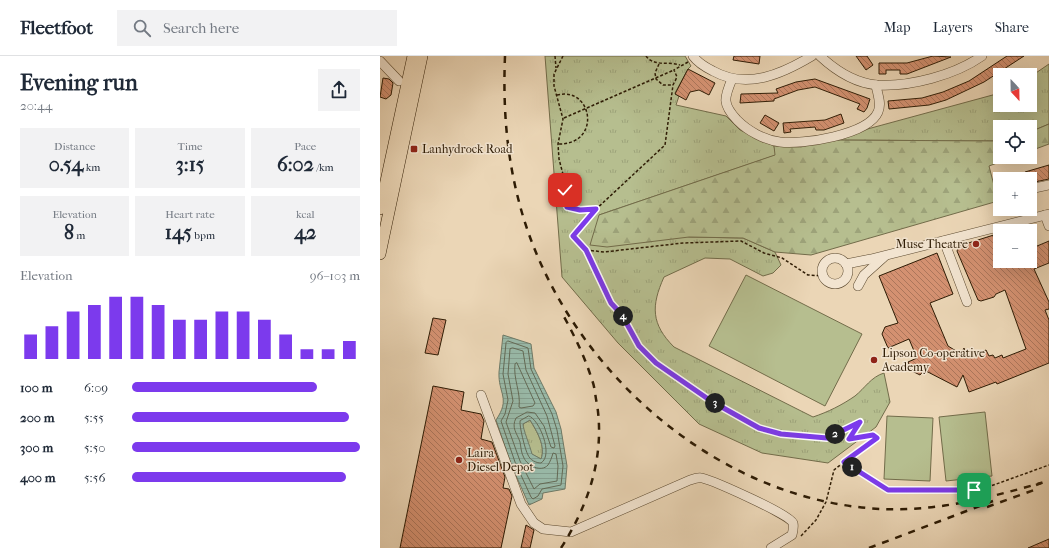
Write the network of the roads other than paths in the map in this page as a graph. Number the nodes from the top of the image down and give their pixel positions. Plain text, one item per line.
1 (413, 56) edge
2 (422, 56) edge
3 (812, 56) edge
4 (820, 56) edge
5 (982, 56) edge
6 (694, 57) edge
7 (380, 61) edge
8 (732, 79) junction
9 (399, 81) dead end
10 (876, 85) junction
11 (1049, 185) edge
12 (1037, 188) edge
13 (380, 209) edge
14 (1047, 214) edge
15 (1049, 226) edge
16 (944, 241) junction
17 (380, 254) edge
18 (887, 255) junction
19 (846, 264) junction
20 (858, 286) dead end
21 (967, 302) dead end
22 (481, 396) dead end
23 (771, 548) edge

1 - 13 main road
2 - 17 main road
3 - 8 street
4 - 10 street
5 - 10 street
6 - 8 street
7 - 9 street
8 - 10 street
11 - 12 street
14 - 15 street
14 - 16 street
16 - 18 street
16 - 21 street
18 - 19 street
18 - 20 street
19 - 19 street
22 - 23 street

